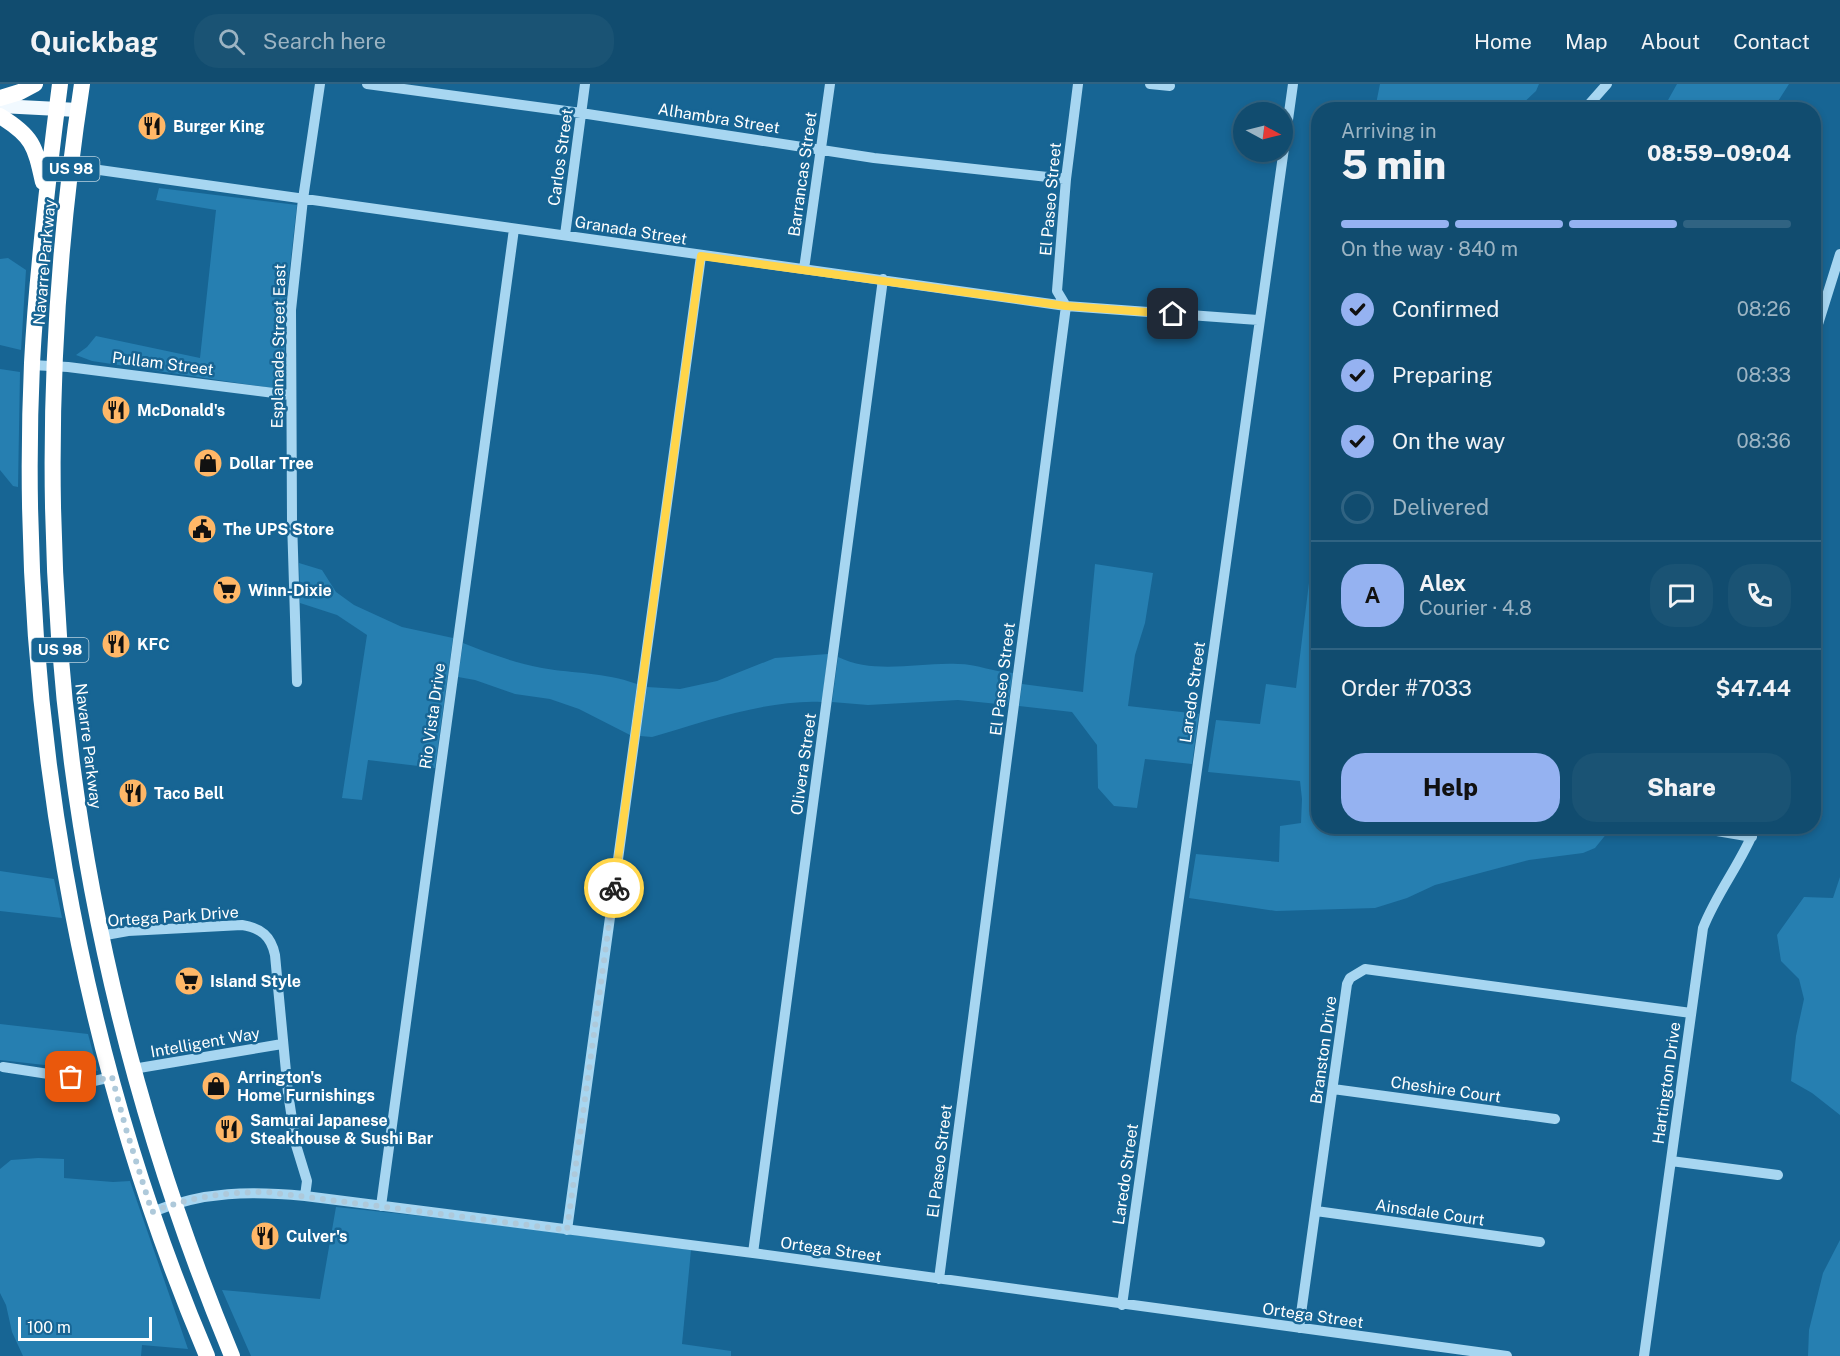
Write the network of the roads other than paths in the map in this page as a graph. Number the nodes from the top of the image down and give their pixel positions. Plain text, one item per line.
1 (35, 84) edge
2 (60, 84) edge
3 (82, 84) edge
4 (320, 84) edge
5 (367, 84) edge
6 (585, 84) edge
7 (830, 84) edge
8 (1078, 84) edge
9 (1150, 84) edge
10 (1293, 84) edge
11 (1608, 84) edge
12 (1170, 86) dead end
13 (0, 98) edge
14 (1591, 102) edge
15 (0, 106) edge
16 (57, 109) junction
17 (78, 110) junction
18 (581, 113) junction
19 (0, 116) edge
20 (820, 149) junction
21 (71, 166) junction
22 (1066, 179) junction
23 (45, 196) junction
24 (303, 199) junction
25 (514, 230) junction
26 (565, 234) junction
27 (1840, 254) edge
28 (701, 256) junction
29 (804, 269) junction
30 (883, 279) junction
31 (1066, 306) junction
32 (1821, 307) edge
33 (1258, 321) junction
34 (32, 365) junction
35 (54, 366) junction
36 (290, 395) junction
37 (297, 682) dead end
38 (47, 744) junction
39 (70, 754) junction
40 (52, 786) junction
41 (77, 801) junction
42 (1753, 834) edge
43 (100, 936) junction
44 (1691, 1013) junction
45 (282, 1044) junction
46 (3, 1067) dead end
47 (133, 1069) junction
48 (112, 1077) junction
49 (1333, 1089) junction
50 (1555, 1119) dead end
51 (1671, 1161) junction
52 (1778, 1175) dead end
53 (305, 1196) junction
54 (173, 1203) junction
55 (381, 1206) junction
56 (1316, 1211) junction
57 (152, 1212) junction
58 (567, 1230) junction
59 (1540, 1242) dead end
60 (753, 1253) junction
61 (939, 1279) junction
62 (1122, 1305) junction
63 (1299, 1328) junction
64 (207, 1356) edge
65 (232, 1356) edge
66 (1507, 1356) edge
67 (1644, 1356) edge

1 - 13 highway
2 - 16 highway, Navarre Parkway / US 98
3 - 17 highway, Navarre Parkway / US 98
4 - 24 street, Esplanade Street East
5 - 18 street, Alhambra Street
6 - 18 street, Carlos Street
7 - 20 street, Barrancas Street
8 - 22 street, El Paseo Street
9 - 12 street
10 - 33 street, Laredo Street
11 - 14 street
15 - 16 main road
16 - 17 main road
16 - 23 highway, Navarre Parkway / US 98
17 - 21 highway, Navarre Parkway / US 98
18 - 20 street, Alhambra Street
18 - 26 street, Carlos Street
19 - 23 highway
20 - 22 street, Alhambra Street
20 - 29 street, Barrancas Street
21 - 24 street, Granada Street
21 - 35 highway, Navarre Parkway / US 98
22 - 31 street, El Paseo Street
23 - 34 highway, Navarre Parkway / US 98
24 - 25 street, Granada Street
24 - 36 street, Esplanade Street East
25 - 26 street, Granada Street
25 - 55 street, Rio Vista Drive
26 - 28 street, Granada Street
27 - 32 street
28 - 29 street, Granada Street
28 - 58 street
29 - 30 street, Granada Street
30 - 31 street, Granada Street
30 - 60 street, Olivera Street
31 - 33 street, Granada Street
31 - 61 street, El Paseo Street
33 - 62 street, Laredo Street
34 - 35 street, Pullam Street
34 - 38 highway, Navarre Parkway / US 98
35 - 36 street, Pullam Street
35 - 39 highway, Navarre Parkway / US 98
36 - 37 street, Esplanade Street East
38 - 39 highway
38 - 40 highway, Navarre Parkway / US 98
39 - 41 highway, Navarre Parkway / US 98
40 - 41 highway
40 - 48 highway, Navarre Parkway / US 98
41 - 43 highway, Navarre Parkway / US 98
42 - 44 street, Hartington Drive
43 - 45 street, Ortega Park Drive
43 - 47 highway, Navarre Parkway / US 98
44 - 49 street, Branston Drive
44 - 51 street, Hartington Drive
45 - 47 street, Intelligent Way
45 - 53 street, Ortega Park Drive
46 - 48 street
47 - 54 highway, Navarre Parkway / US 98
48 - 57 highway, Navarre Parkway / US 98
49 - 50 street, Cheshire Court
49 - 56 street, Branston Drive
51 - 52 street
51 - 67 street, Hartington Drive
53 - 54 street, Ortega Street
53 - 55 street, Ortega Street
54 - 57 street, Ortega Street
54 - 65 highway, Navarre Parkway / US 98
55 - 58 street, Ortega Street
56 - 59 street, Ainsdale Court
56 - 63 street, Branston Drive
57 - 64 highway, Navarre Parkway / US 98
58 - 60 street, Ortega Street
60 - 61 street, Ortega Street
61 - 62 street, Ortega Street
62 - 63 street, Ortega Street
63 - 66 street, Ortega Street

